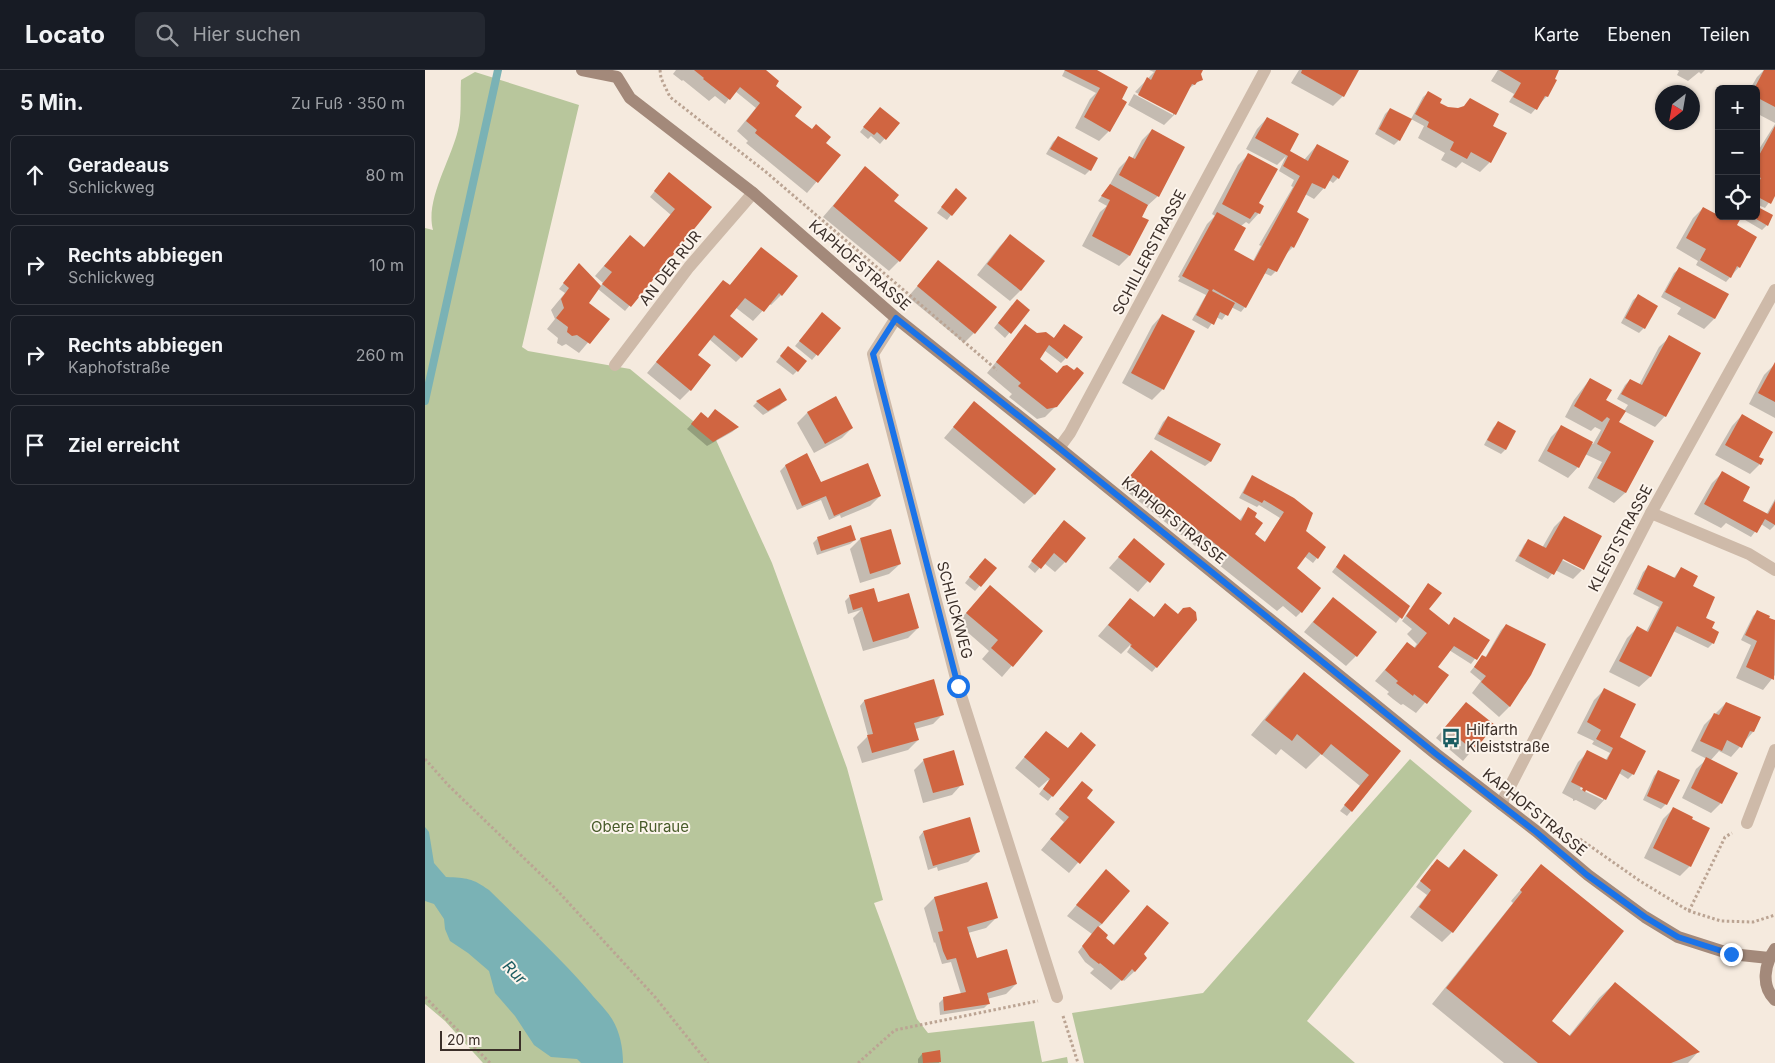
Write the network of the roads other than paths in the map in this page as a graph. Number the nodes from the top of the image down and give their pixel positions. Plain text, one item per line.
1 (582, 70) edge
2 (1265, 70) edge
3 (618, 73) edge
4 (753, 192) junction
5 (1775, 290) edge
6 (896, 318) junction
7 (615, 365) dead end
8 (1059, 448) junction
9 (1651, 513) junction
10 (1775, 570) edge
11 (1775, 750) edge
12 (1501, 804) junction
13 (1747, 823) road end
14 (1772, 954) edge
15 (1057, 997) road end
16 (1775, 1000) edge

1 - 3 main road, KAPHOFSTRASSE
2 - 8 street, SCHILLERSTRASSE
3 - 4 main road, KAPHOFSTRASSE
4 - 6 main road, KAPHOFSTRASSE
4 - 7 street, AN DER RUR
5 - 9 street, KLEISTSTRASSE
6 - 8 main road, KAPHOFSTRASSE
6 - 15 street, SCHLICKWEG
8 - 12 main road, KAPHOFSTRASSE
9 - 10 street
9 - 12 street, KLEISTSTRASSE
11 - 13 street
12 - 14 main road, KAPHOFSTRASSE
14 - 16 main road

